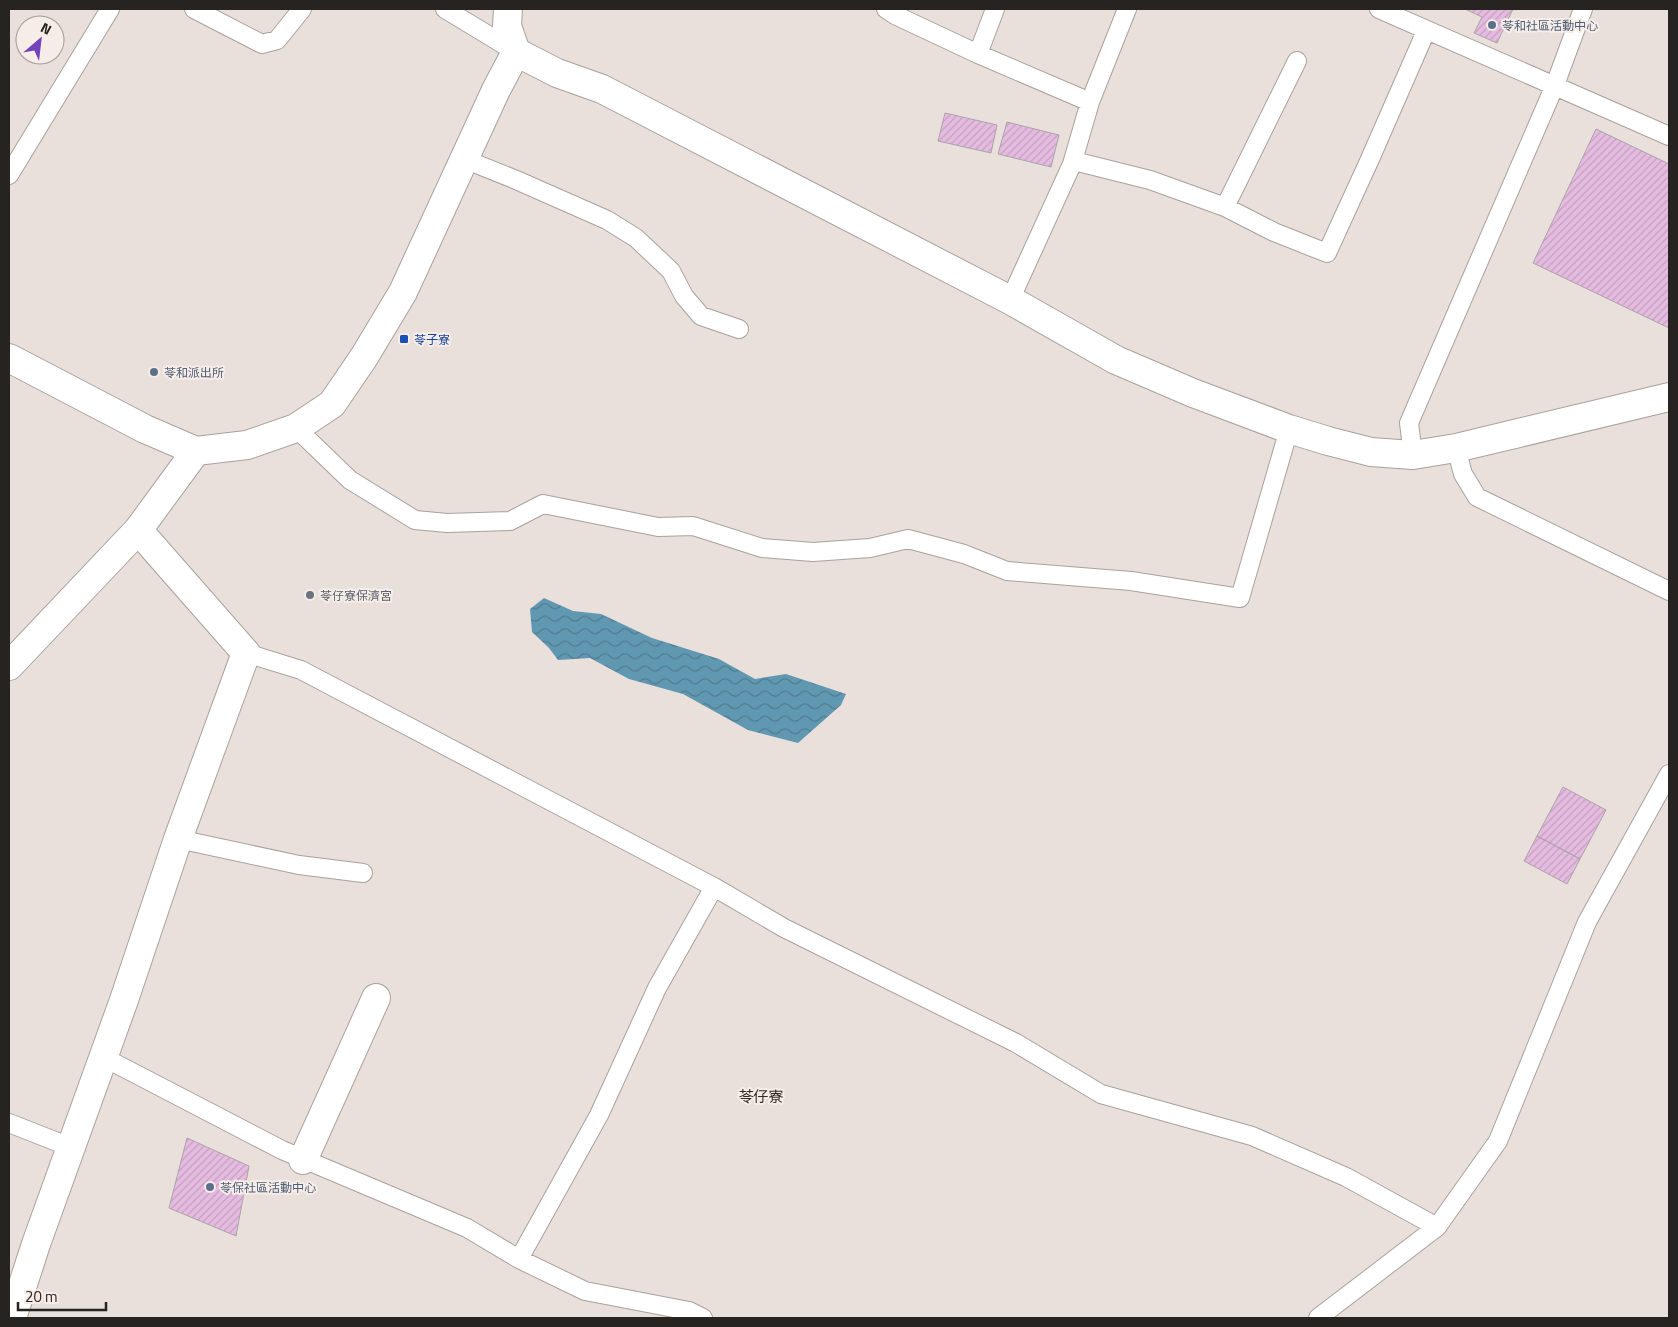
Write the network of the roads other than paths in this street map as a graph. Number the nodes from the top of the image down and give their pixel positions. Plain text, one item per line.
1 (110, 9) edge
2 (194, 9) edge
3 (302, 9) edge
4 (446, 9) edge
5 (508, 9) edge
6 (886, 9) edge
7 (995, 9) edge
8 (1127, 9) edge
9 (1379, 9) edge
10 (1583, 9) edge
11 (1426, 31) junction
12 (516, 52) junction
13 (978, 54) junction
14 (1297, 61) dead end
15 (1555, 85) junction
16 (1090, 102) junction
17 (1669, 136) edge
18 (464, 159) junction
19 (1072, 164) junction
20 (9, 175) edge
21 (1225, 207) junction
22 (1010, 300) junction
23 (739, 328) dead end
24 (9, 358) edge
25 (1669, 398) edge
26 (296, 428) junction
27 (1289, 429) junction
28 (1456, 448) junction
29 (196, 451) junction
30 (1413, 455) junction
31 (138, 530) junction
32 (1669, 591) edge
33 (246, 653) junction
34 (9, 666) edge
35 (1669, 774) edge
36 (178, 839) junction
37 (363, 873) dead end
38 (714, 887) junction
39 (376, 998) dead end
40 (103, 1057) junction
41 (9, 1124) edge
42 (70, 1147) junction
43 (303, 1160) junction
44 (1437, 1227) junction
45 (519, 1259) junction
46 (12, 1318) edge
47 (703, 1318) edge
48 (1318, 1318) edge

1 - 20 lane
2 - 3 lane
4 - 12 lane
5 - 12 street
6 - 13 lane
7 - 13 lane
8 - 16 lane
9 - 11 lane
10 - 15 lane
11 - 15 lane
11 - 21 lane
12 - 18 street
12 - 22 street
13 - 16 lane
14 - 21 lane
15 - 17 lane
15 - 30 lane
16 - 19 lane
18 - 23 lane
18 - 26 street
19 - 21 lane
19 - 22 lane
22 - 27 street
24 - 29 street
25 - 28 street
26 - 27 lane
26 - 29 street
27 - 30 street
28 - 30 street
28 - 32 lane
29 - 31 street
31 - 33 street
31 - 34 street
33 - 36 street
33 - 38 lane
35 - 44 lane
36 - 37 lane
36 - 40 street
38 - 44 lane
38 - 45 lane
39 - 43 street
40 - 42 street
40 - 43 lane
41 - 42 lane
42 - 46 street
43 - 45 lane
44 - 48 lane
45 - 47 lane

